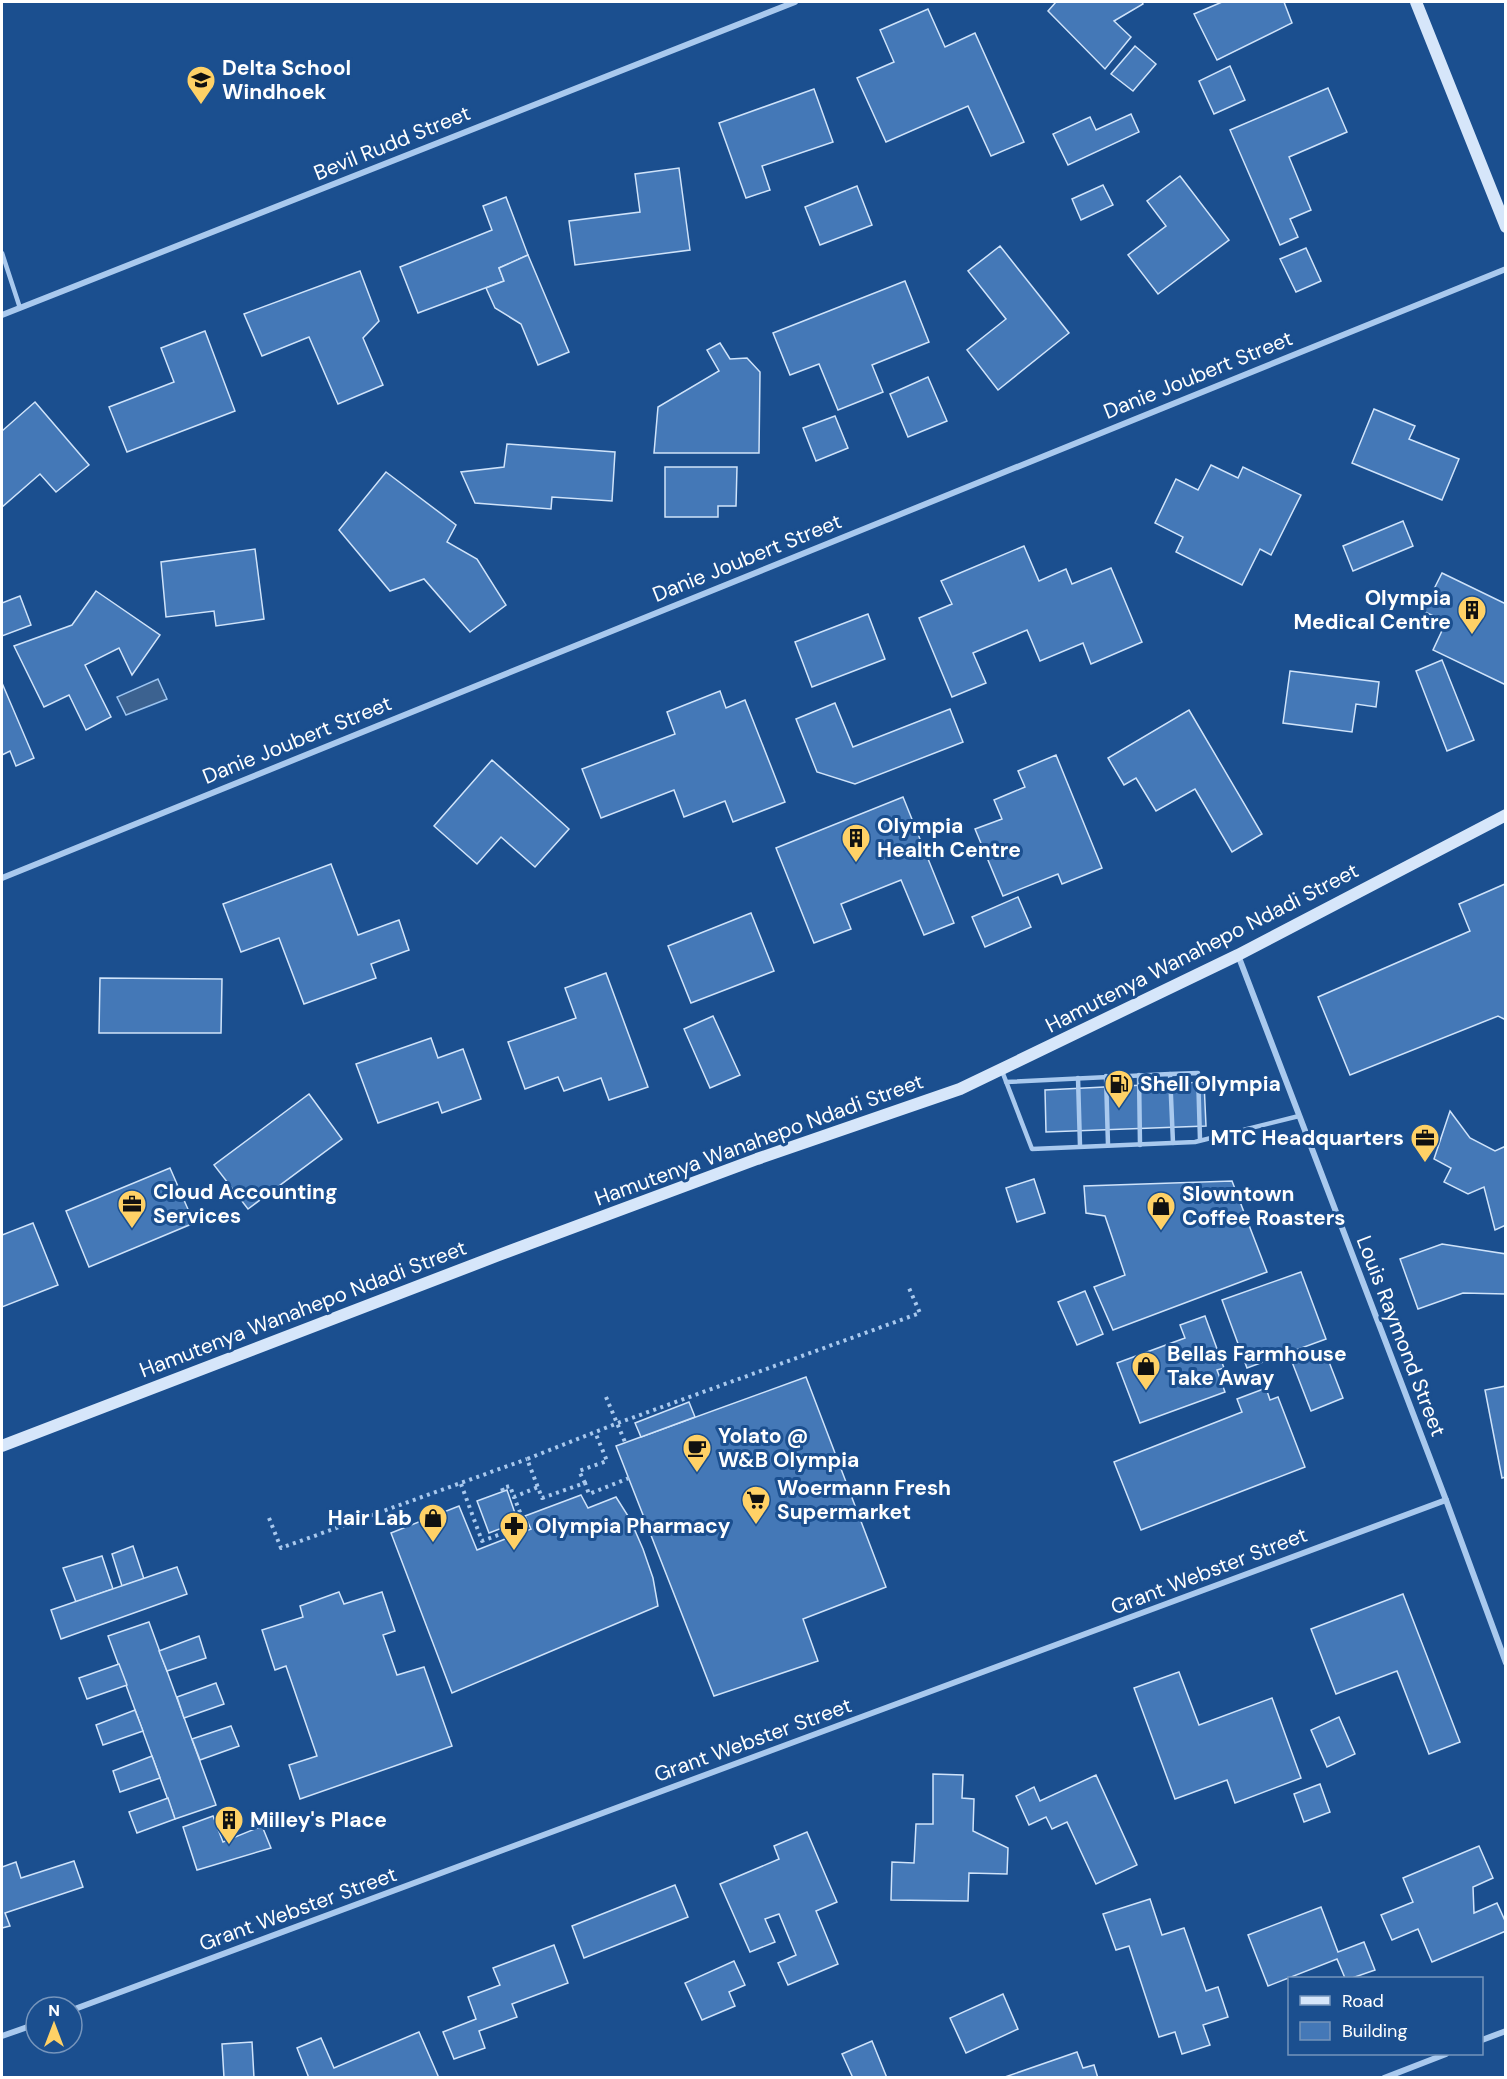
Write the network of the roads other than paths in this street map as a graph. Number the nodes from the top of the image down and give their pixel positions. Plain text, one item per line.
1 (795, 2) edge
2 (1416, 2) edge
3 (1506, 227) edge
4 (2, 253) edge
5 (1506, 269) edge
6 (21, 308) junction
7 (2, 315) edge
8 (1506, 815) edge
9 (2, 878) edge
10 (1238, 955) junction
11 (1001, 1069) junction
12 (1170, 1074) junction
13 (1139, 1075) junction
14 (1106, 1076) junction
15 (1078, 1078) junction
16 (1006, 1082) junction
17 (1299, 1116) junction
18 (1200, 1140) junction
19 (1173, 1143) junction
20 (1108, 1145) junction
21 (1140, 1145) junction
22 (1080, 1146) junction
23 (2, 1446) edge
24 (1446, 1500) junction
25 (1506, 1663) edge
26 (84, 2006) edge
27 (24, 2028) edge
28 (1506, 2031) edge
29 (2, 2036) edge
30 (1483, 2040) edge
31 (1443, 2055) edge
32 (1384, 2078) edge

1 - 6 street, Bevil Rudd Street
2 - 3 street
4 - 6 lane
5 - 9 street, Danie Joubert Street
6 - 7 street, Bevil Rudd Street
8 - 10 street, Hamutenya Wanahepo Ndadi Street
10 - 11 street, Hamutenya Wanahepo Ndadi Street
10 - 17 street, Louis Raymond Street
11 - 16 lane
11 - 23 street, Hamutenya Wanahepo Ndadi Street
12 - 13 lane
12 - 18 lane
12 - 19 lane
13 - 14 lane
13 - 21 lane
14 - 15 lane
14 - 20 lane
15 - 16 lane
15 - 22 lane
16 - 22 lane
17 - 18 lane
17 - 24 street, Louis Raymond Street
18 - 19 lane
19 - 21 lane
20 - 21 lane
20 - 22 lane
24 - 25 street, Louis Raymond Street
24 - 26 street, Grant Webster Street
27 - 29 street
28 - 30 street
31 - 32 street

